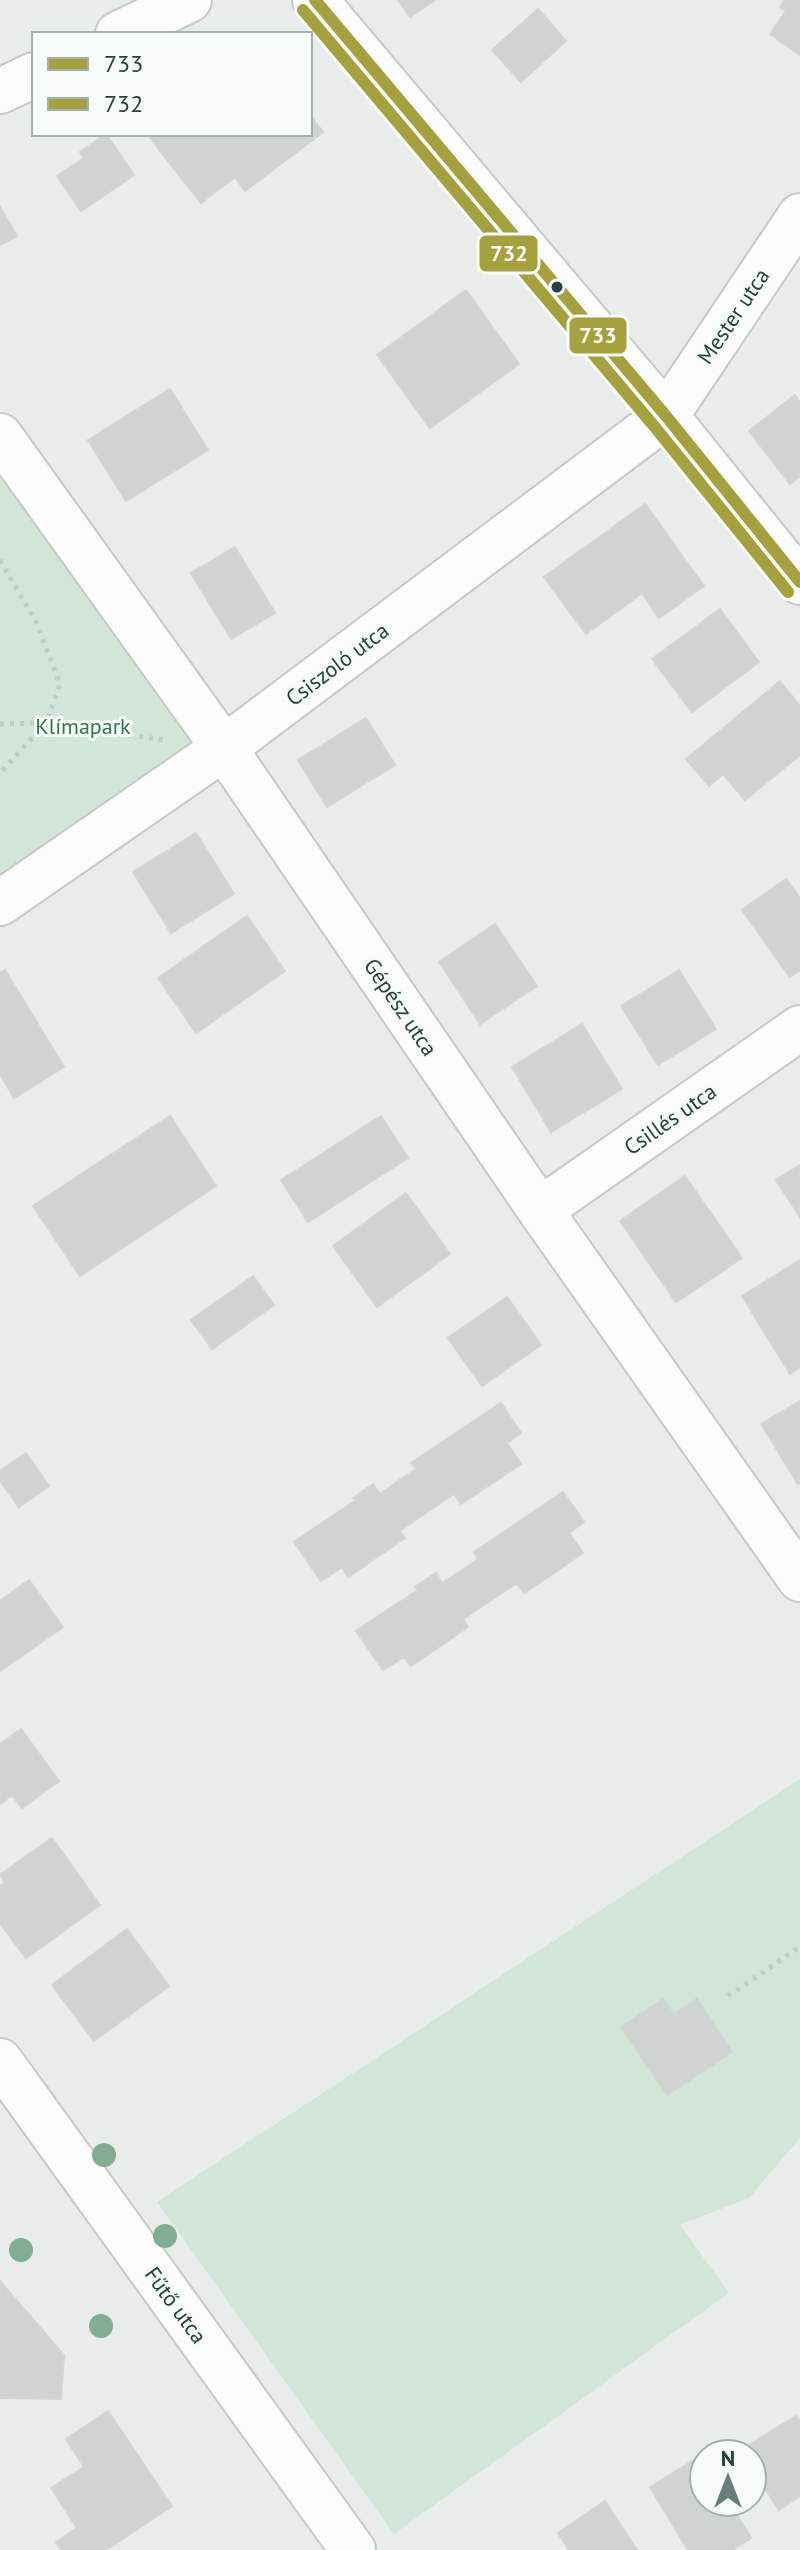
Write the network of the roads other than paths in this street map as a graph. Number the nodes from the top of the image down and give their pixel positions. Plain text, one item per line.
1 (189, 0) edge
2 (315, 0) edge
3 (122, 32) edge
4 (32, 76) edge
5 (0, 91) edge
6 (800, 216) edge
7 (666, 416) junction
8 (0, 436) edge
9 (800, 582) edge
10 (224, 748) junction
11 (0, 903) edge
12 (800, 1028) edge
13 (540, 1210) junction
14 (800, 1579) edge
15 (0, 2061) edge
16 (353, 2550) edge

1 - 3 street
2 - 7 street
4 - 5 street
6 - 7 street, Mester utca
7 - 9 street
7 - 10 street, Csiszoló utca
8 - 10 street, Gépész utca
10 - 11 street, Csiszoló utca
10 - 13 street, Gépész utca
12 - 13 street, Csillés utca
13 - 14 street, Gépész utca
15 - 16 street, Fűtő utca

